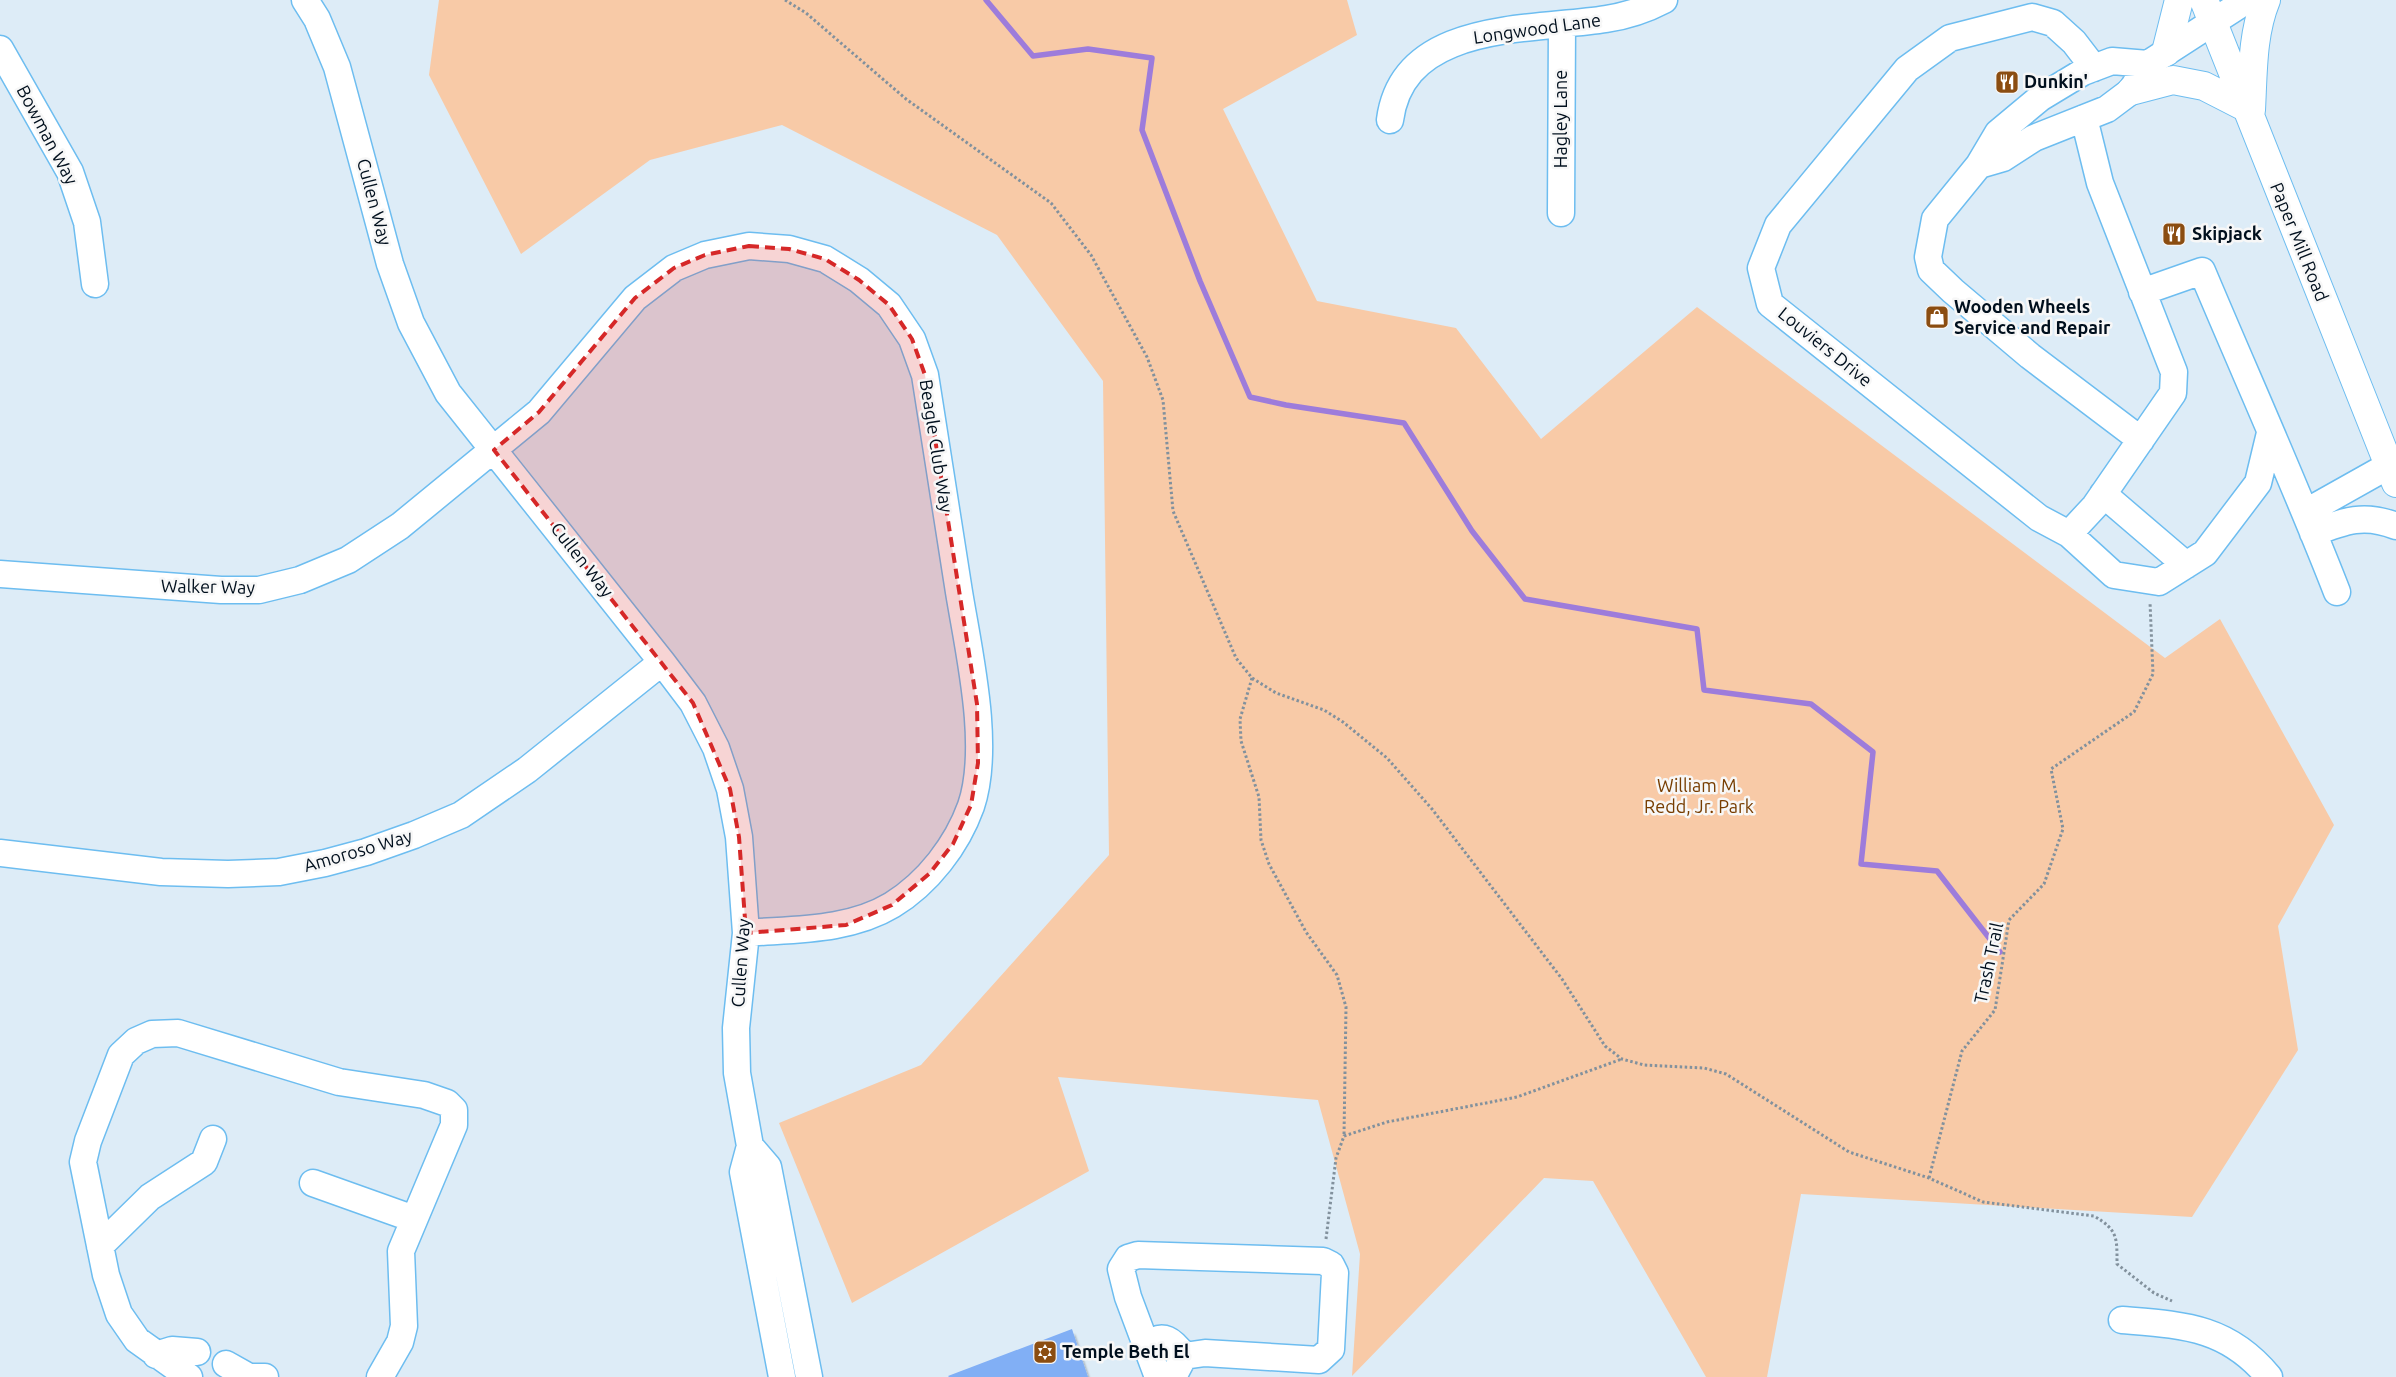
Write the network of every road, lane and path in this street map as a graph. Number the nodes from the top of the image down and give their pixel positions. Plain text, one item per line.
1 (305, 0) edge
2 (785, 0) edge
3 (1664, 0) edge
4 (2179, 0) edge
5 (2248, 0) edge
6 (2266, 0) edge
7 (2208, 11) edge
8 (1562, 24) junction
9 (0, 49) edge
10 (2157, 58) junction
11 (2094, 68) junction
12 (2131, 91) junction
13 (2249, 114) junction
14 (2084, 118) junction
15 (1390, 120) dead end
16 (1979, 165) junction
17 (1561, 213) dead end
18 (95, 284) dead end
19 (2142, 292) junction
20 (2270, 433) junction
21 (2141, 440) junction
22 (494, 450) junction
23 (2392, 474) edge
24 (2103, 494) junction
25 (2310, 522) junction
26 (2396, 526) edge
27 (2069, 534) junction
28 (2186, 565) junction
29 (0, 574) edge
30 (2336, 592) dead end
31 (2150, 601) dead end
32 (662, 662) junction
33 (1252, 678) junction
34 (0, 853) edge
35 (746, 934) junction
36 (1622, 1059) junction
37 (1344, 1136) junction
38 (213, 1139) dead end
39 (750, 1146) junction
40 (1929, 1178) junction
41 (313, 1183) dead end
42 (414, 1219) junction
43 (100, 1246) junction
44 (1323, 1261) junction
45 (2178, 1303) dead end
46 (2122, 1320) dead end
47 (1147, 1346) junction
48 (197, 1352) dead end
49 (156, 1355) junction
50 (226, 1364) dead end
51 (1178, 1367) edge
52 (189, 1377) edge
53 (249, 1377) edge
54 (265, 1377) edge
55 (380, 1377) edge
56 (782, 1377) edge
57 (809, 1377) edge
58 (1158, 1377) edge
59 (2269, 1377) edge

1 - 22 street, Cullen Way
2 - 33 path
3 - 8 street, Longwood Lane
4 - 10 main road
5 - 7 street
6 - 13 main road
7 - 10 street
7 - 13 main road, Paper Mill Road
8 - 15 street, Longwood Lane
8 - 17 street, Hagley Lane
9 - 18 street, Bowman Way
10 - 11 street
10 - 12 street
11 - 16 street
11 - 27 street, Louviers Drive
12 - 13 main road
12 - 14 street
13 - 23 main road, Paper Mill Road
14 - 16 street
14 - 19 street
16 - 21 street
19 - 20 street
19 - 21 street
20 - 25 street
20 - 28 street, Louviers Drive
21 - 24 street
22 - 29 street, Walker Way
22 - 32 street, Cullen Way
22 - 35 street, Beagle Club Way
23 - 25 street
24 - 27 street
24 - 28 street
25 - 26 street
25 - 30 street
27 - 28 street, Louviers Drive
31 - 40 path, Trash Trail
32 - 34 street, Amoroso Way
32 - 35 street, Cullen Way
33 - 36 path
33 - 37 path
35 - 39 street, Cullen Way
36 - 37 path
36 - 40 path
37 - 44 path
38 - 43 street
39 - 56 street, Cullen Way
39 - 57 street
40 - 45 path
41 - 42 street
42 - 43 street
42 - 55 street
43 - 49 street
44 - 47 street
44 - 51 street
46 - 59 street
47 - 51 street
47 - 58 street
48 - 49 street
49 - 52 street
50 - 53 street
53 - 54 street

